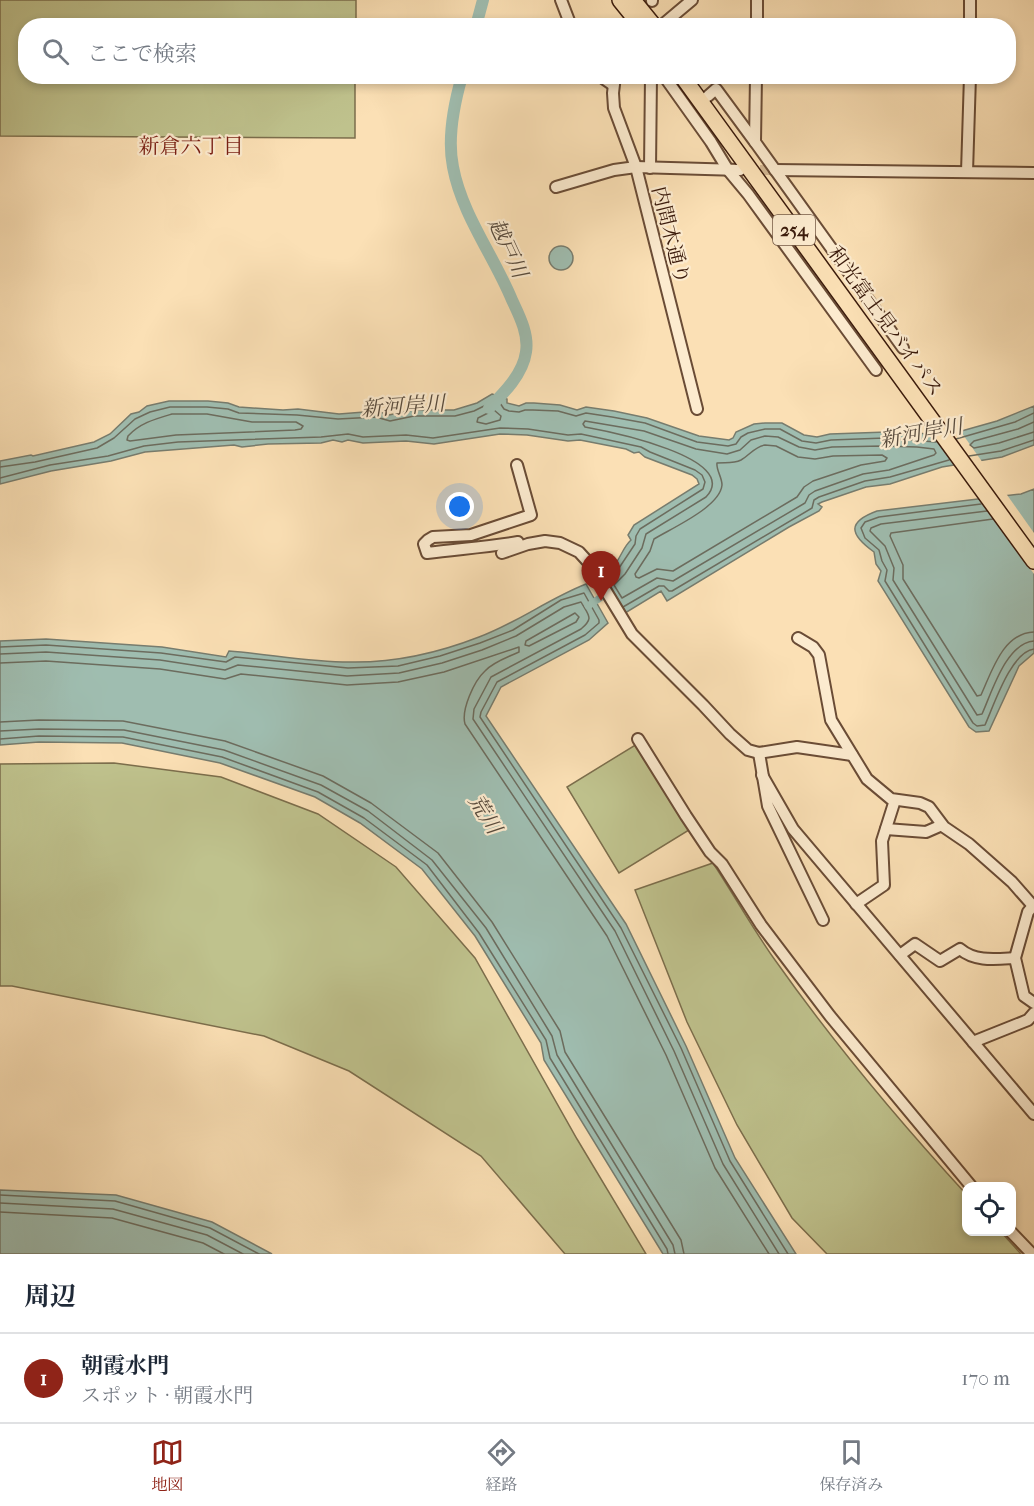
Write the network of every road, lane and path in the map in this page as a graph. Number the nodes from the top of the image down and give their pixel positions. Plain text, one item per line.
1 (561, 0) edge
2 (620, 0) edge
3 (633, 0) edge
4 (692, 0) edge
5 (757, 0) edge
6 (970, 0) edge
7 (568, 18) edge
8 (635, 18) edge
9 (648, 18) edge
10 (671, 18) edge
11 (757, 18) edge
12 (970, 18) edge
13 (614, 84) edge
14 (651, 84) edge
15 (670, 84) edge
16 (688, 84) edge
17 (700, 84) edge
18 (756, 84) edge
19 (970, 84) edge
20 (708, 96) junction
21 (755, 142) junction
22 (636, 167) junction
23 (650, 168) junction
24 (734, 170) junction
25 (775, 170) junction
26 (967, 172) junction
27 (1034, 173) edge
28 (556, 187) dead end
29 (903, 348) dead end
30 (876, 370) dead end
31 (911, 384) junction
32 (696, 406) dead end
33 (517, 465) dead end
34 (528, 544) junction
35 (1034, 546) edge
36 (502, 553) dead end
37 (1034, 561) edge
38 (798, 638) dead end
39 (638, 740) dead end
40 (759, 753) junction
41 (852, 755) junction
42 (762, 775) junction
43 (895, 800) junction
44 (942, 825) junction
45 (886, 829) junction
46 (856, 904) junction
47 (1033, 906) edge
48 (823, 920) dead end
49 (900, 955) junction
50 (1015, 958) junction
51 (1034, 1003) edge
52 (1034, 1013) edge
53 (973, 1042) junction
54 (1034, 1114) edge
55 (968, 1182) edge
56 (1015, 1236) edge
57 (1032, 1254) edge

1 - 7 street
2 - 8 highway
3 - 9 highway
4 - 10 street
5 - 11 street
6 - 12 street
13 - 22 street, 内間木通り
14 - 23 street
15 - 24 street
16 - 31 highway, 和光富士見バイパス / 254
17 - 20 highway, 和光富士見バイパス / 254
18 - 21 street
19 - 26 street
20 - 21 street
20 - 31 highway, 和光富士見バイパス / 254
21 - 25 street
22 - 23 street
22 - 28 street
22 - 32 street, 内間木通り
23 - 24 street
24 - 30 street
25 - 26 street
25 - 29 street
26 - 27 street
31 - 35 highway, 和光富士見バイパス / 254
31 - 37 highway, 和光富士見バイパス / 254
33 - 34 street
34 - 36 street
34 - 40 street
38 - 41 street
39 - 55 street
40 - 41 street
40 - 42 street
41 - 43 street
42 - 46 street
42 - 48 street
43 - 44 street
43 - 45 street
44 - 45 street
44 - 47 street
45 - 46 street
46 - 49 street
47 - 50 street
49 - 50 street
49 - 53 street
50 - 51 street
52 - 53 street
53 - 54 street
56 - 57 street

